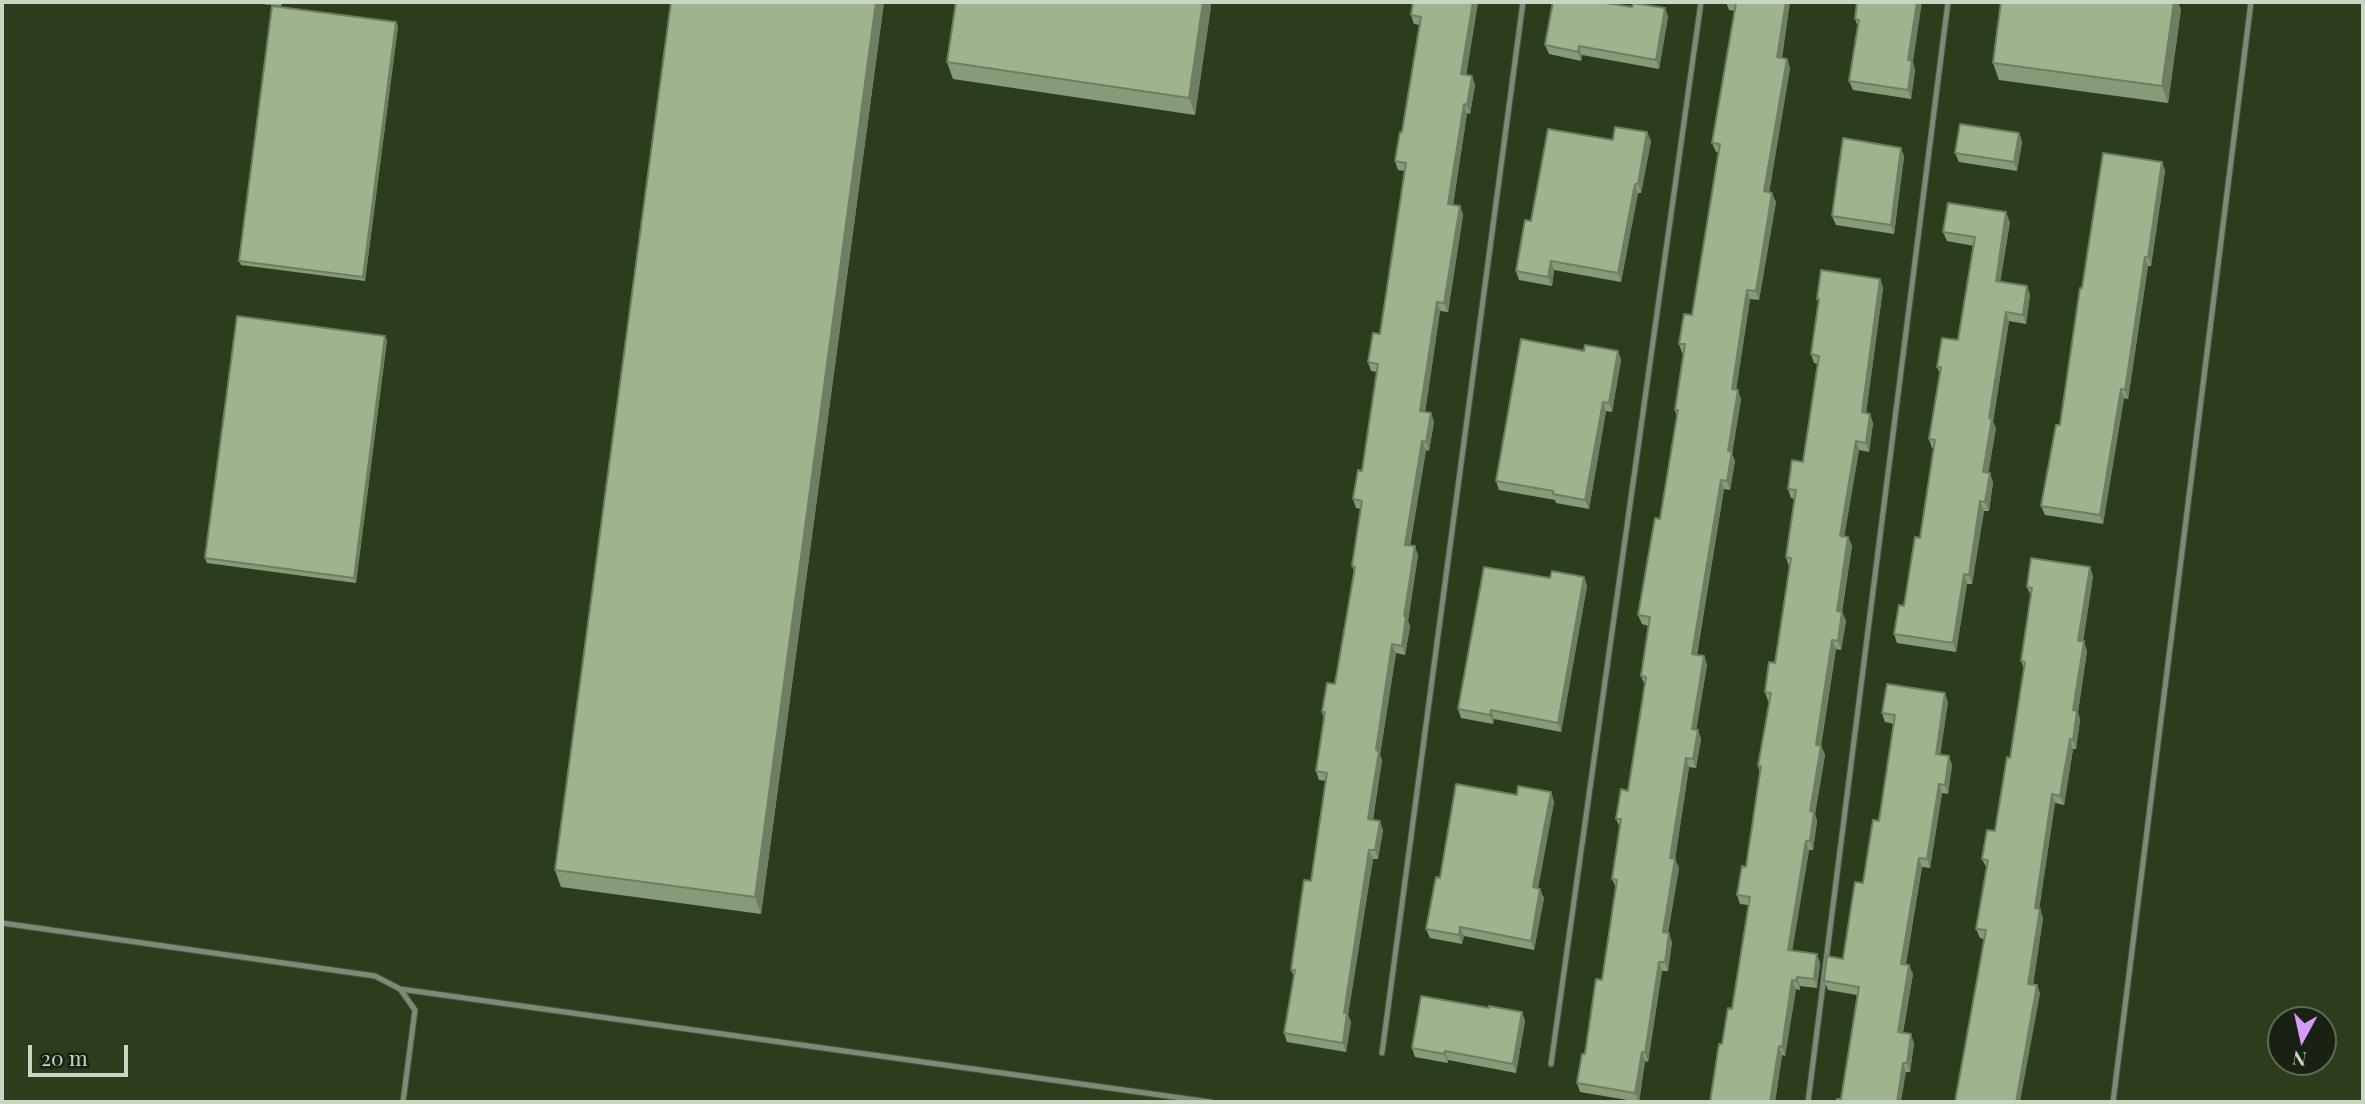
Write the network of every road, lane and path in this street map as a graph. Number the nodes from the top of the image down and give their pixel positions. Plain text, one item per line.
1 (1523, 2) edge
2 (1701, 2) edge
3 (1948, 2) edge
4 (2251, 2) edge
5 (2, 923) edge
6 (400, 989) junction
7 (1382, 1053) dead end
8 (1551, 1064) dead end
9 (403, 1102) edge
10 (1210, 1102) edge
11 (1808, 1102) edge
12 (2113, 1102) edge

1 - 7 lane
2 - 8 lane
3 - 11 lane
4 - 12 lane
5 - 6 lane
6 - 9 lane
6 - 10 lane

